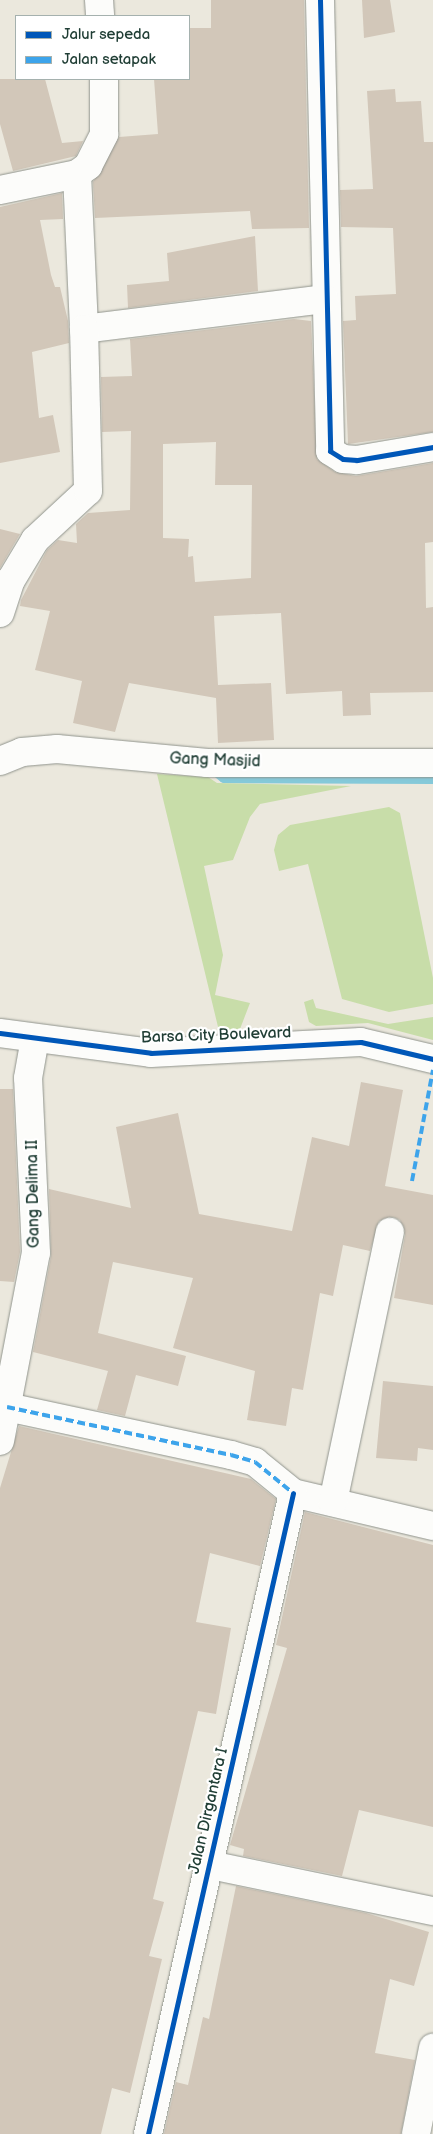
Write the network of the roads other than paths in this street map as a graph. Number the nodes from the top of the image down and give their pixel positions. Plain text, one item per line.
1 (99, 0) edge
2 (320, 0) edge
3 (100, 15) edge
4 (104, 80) edge
5 (77, 174) junction
6 (0, 190) edge
7 (324, 299) junction
8 (84, 329) junction
9 (433, 447) edge
10 (0, 613) edge
11 (0, 761) edge
12 (433, 763) edge
13 (0, 1033) edge
14 (35, 1039) junction
15 (433, 1060) edge
16 (390, 1232) dead end
17 (7, 1407) junction
18 (0, 1441) edge
19 (293, 1493) junction
20 (333, 1502) junction
21 (433, 1526) edge
22 (210, 1865) junction
23 (433, 1911) edge
24 (433, 2048) edge
25 (148, 2134) edge
26 (416, 2134) edge

1 - 3 street
2 - 7 street
4 - 5 street
5 - 6 street
5 - 8 street
7 - 8 street
7 - 9 street
8 - 10 street
11 - 12 street, Gang Masjid
13 - 14 street, Barsa City Boulevard
14 - 15 street, Barsa City Boulevard
14 - 17 street, Gang Delima II
16 - 20 street
17 - 18 street, Gang Delima II
17 - 19 street
19 - 20 street
19 - 22 street, Jalan Dirgantara I
20 - 21 street
22 - 23 street
22 - 25 street, Jalan Dirgantara I
24 - 26 street

